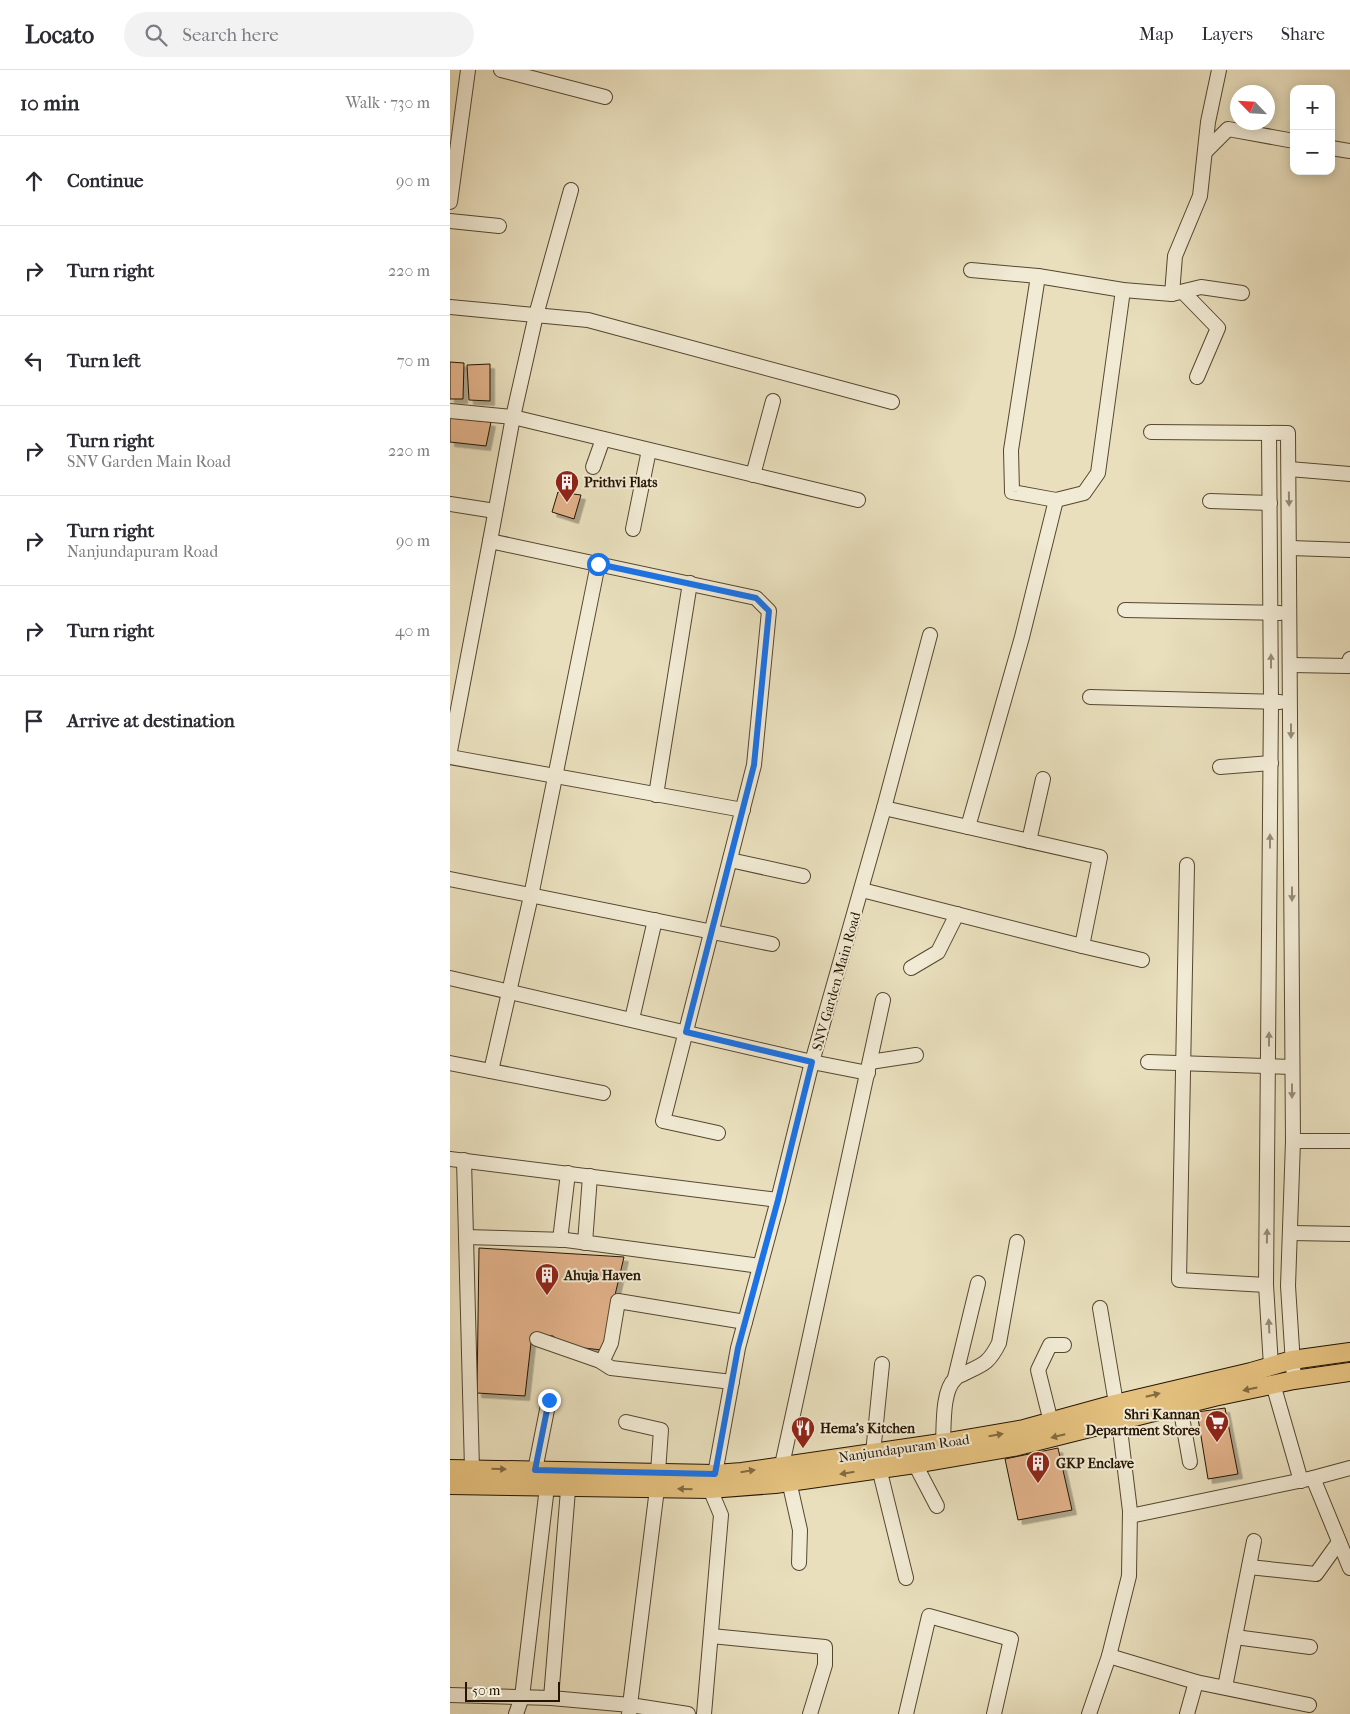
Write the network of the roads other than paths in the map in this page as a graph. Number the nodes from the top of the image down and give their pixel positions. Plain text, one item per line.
1 (468, 70) edge
2 (501, 70) edge
3 (1219, 70) edge
4 (605, 98) dead end
5 (1290, 140) edge
6 (1335, 149) edge
7 (1350, 151) edge
8 (1205, 152) junction
9 (571, 190) dead end
10 (450, 202) edge
11 (450, 221) edge
12 (498, 226) dead end
13 (971, 270) dead end
14 (1038, 276) junction
15 (1123, 290) junction
16 (1177, 293) junction
17 (1242, 293) dead end
18 (450, 307) edge
19 (536, 315) junction
20 (1197, 377) dead end
21 (773, 402) dead end
22 (892, 402) dead end
23 (450, 411) edge
24 (513, 418) junction
25 (1151, 432) dead end
26 (1269, 433) junction
27 (603, 439) junction
28 (649, 450) junction
29 (593, 467) dead end
30 (1289, 469) junction
31 (1350, 474) edge
32 (753, 475) junction
33 (858, 500) dead end
34 (1056, 500) junction
35 (1210, 501) dead end
36 (1270, 503) junction
37 (450, 504) edge
38 (495, 511) junction
39 (633, 528) dead end
40 (490, 541) junction
41 (1290, 548) junction
42 (1350, 550) edge
43 (598, 564) junction
44 (690, 583) junction
45 (1125, 610) dead end
46 (1271, 612) junction
47 (1290, 613) junction
48 (930, 635) dead end
49 (1350, 659) edge
50 (1290, 665) junction
51 (1090, 697) dead end
52 (1271, 701) junction
53 (1291, 702) junction
54 (450, 751) edge
55 (450, 757) edge
56 (1271, 763) junction
57 (1220, 767) dead end
58 (556, 776) junction
59 (1043, 778) dead end
60 (656, 795) junction
61 (884, 808) junction
62 (743, 810) junction
63 (968, 827) junction
64 (1029, 841) junction
65 (730, 860) junction
66 (1187, 865) dead end
67 (803, 876) dead end
68 (450, 879) edge
69 (862, 890) junction
70 (530, 895) junction
71 (956, 914) junction
72 (655, 920) junction
73 (712, 932) junction
74 (772, 944) dead end
75 (1082, 946) junction
76 (1142, 960) dead end
77 (911, 968) dead end
78 (450, 978) edge
79 (509, 991) junction
80 (883, 1000) dead end
81 (632, 1019) junction
82 (686, 1032) junction
83 (916, 1055) dead end
84 (812, 1062) junction
85 (1148, 1062) dead end
86 (1183, 1062) junction
87 (450, 1064) edge
88 (1269, 1066) junction
89 (869, 1067) junction
90 (1292, 1067) junction
91 (492, 1072) junction
92 (603, 1093) dead end
93 (718, 1133) dead end
94 (1292, 1141) junction
95 (1350, 1141) edge
96 (457, 1159) edge
97 (568, 1173) junction
98 (590, 1176) junction
99 (778, 1200) junction
100 (1290, 1233) junction
101 (1350, 1234) edge
102 (466, 1237) junction
103 (560, 1240) junction
104 (1017, 1242) dead end
105 (585, 1243) junction
106 (760, 1266) junction
107 (978, 1283) dead end
108 (1266, 1285) junction
109 (1100, 1308) dead end
110 (745, 1322) junction
111 (537, 1339) dead end
112 (1064, 1345) dead end
113 (1350, 1352) edge
114 (1292, 1360) junction
115 (602, 1362) junction
116 (882, 1364) dead end
117 (1271, 1366) junction
118 (1350, 1372) edge
119 (955, 1378) junction
120 (1294, 1380) junction
121 (732, 1382) junction
122 (1273, 1384) junction
123 (549, 1400) dead end
124 (1180, 1406) junction
125 (1117, 1413) junction
126 (626, 1422) dead end
127 (1051, 1422) junction
128 (943, 1443) junction
129 (876, 1461) junction
130 (1190, 1462) dead end
131 (915, 1464) junction
132 (782, 1465) junction
133 (450, 1468) edge
134 (472, 1468) junction
135 (1350, 1468) edge
136 (535, 1470) junction
137 (569, 1479) junction
138 (1307, 1479) junction
139 (657, 1480) junction
140 (789, 1481) junction
141 (713, 1482) junction
142 (450, 1485) edge
143 (547, 1487) junction
144 (937, 1506) dead end
145 (1130, 1516) junction
146 (1254, 1540) dead end
147 (1339, 1542) junction
148 (799, 1563) dead end
149 (1249, 1567) junction
150 (1350, 1568) edge
151 (906, 1578) dead end
152 (711, 1636) junction
153 (1235, 1636) junction
154 (1310, 1647) dead end
155 (1109, 1656) junction
156 (1196, 1682) junction
157 (1224, 1687) junction
158 (450, 1695) edge
159 (522, 1697) junction
160 (551, 1698) junction
161 (1309, 1705) dead end
162 (629, 1710) edge
163 (516, 1714) edge
164 (688, 1714) edge
165 (704, 1714) edge
166 (810, 1714) edge
167 (906, 1714) edge
168 (994, 1714) edge
169 (1089, 1714) edge
170 (1187, 1714) edge

1 - 10 street
2 - 4 street
3 - 8 street
5 - 8 street
6 - 7 street
8 - 16 street
9 - 19 street
11 - 12 street
13 - 14 street
14 - 15 street
14 - 34 street
15 - 16 street
15 - 34 street
16 - 17 street
16 - 20 street
18 - 19 street
19 - 22 street
19 - 24 street
21 - 32 street
23 - 24 street
24 - 27 street
24 - 38 street
25 - 26 street
26 - 30 street
26 - 36 street
27 - 28 street
27 - 29 street
28 - 32 street
28 - 39 street
30 - 31 street
30 -> 41 street
32 - 33 street
34 - 63 street
35 - 36 street
36 - 46 street
37 - 38 street
38 - 40 street
40 - 43 street
40 - 54 street
41 - 42 street
41 - 47 street
43 - 44 street
43 - 58 street
44 - 60 street
44 - 62 street
45 - 46 street
46 - 47 street
52 -> 46 street
47 - 50 street
48 - 61 street, SNV Garden Main Road
49 - 50 street
50 - 53 street
51 - 52 street
52 - 53 street
52 - 56 street
53 -> 90 street
55 - 58 street
56 - 57 street
88 -> 56 street
58 - 60 street
58 - 70 street
59 - 64 street
60 - 62 street
61 - 63 street
61 - 69 street, SNV Garden Main Road
62 - 65 street
63 - 64 street
64 - 75 street
65 - 67 street
65 - 73 street
66 - 86 street
68 - 70 street
69 - 71 street
69 - 84 street, SNV Garden Main Road
70 - 72 street
70 - 79 street
71 - 75 street
71 - 77 street
72 - 73 street
72 - 81 street
73 - 74 street
73 - 82 street
75 - 76 street
78 - 79 street
79 - 81 street
79 - 91 street
80 - 89 street
81 - 82 street
82 - 84 street
82 - 93 street
83 - 89 street
84 - 89 street
84 - 99 street, SNV Garden Main Road
85 - 86 street
86 - 88 street
86 - 108 street
87 - 91 street
88 - 90 street
108 -> 88 street
89 - 132 street
90 -> 94 street
91 - 92 street
94 - 95 street
94 - 100 street
96 - 97 street
96 - 102 street
97 - 98 street
97 - 103 street
98 - 99 street
98 - 105 street
99 - 106 street, SNV Garden Main Road
100 - 101 street
100 - 114 street
102 - 103 street
102 - 134 street
103 - 105 street
104 - 119 street
105 - 106 street
106 - 110 street, SNV Garden Main Road
107 - 119 street
117 -> 108 street
109 - 125 street
110 - 115 street
110 - 121 street, SNV Garden Main Road
111 - 115 street
112 - 127 street
113 - 114 main road, Nanjundapuram Road
114 - 117 main road, Nanjundapuram Road
114 - 120 street
115 - 121 street
116 - 129 street
125 -> 117 main road, Nanjundapuram Road
118 - 120 main road, Nanjundapuram Road
119 - 128 street
120 - 122 main road, Nanjundapuram Road
121 - 141 street, SNV Garden Main Road
122 -> 124 main road, Nanjundapuram Road
122 - 138 street
123 - 136 street
124 - 125 main road, Nanjundapuram Road
124 - 130 street
125 - 127 main road, Nanjundapuram Road
125 -> 131 main road, Nanjundapuram Road
125 - 145 street
126 - 139 street
128 -> 127 main road, Nanjundapuram Road
128 - 129 main road, Nanjundapuram Road
129 - 131 main road, Nanjundapuram Road
129 - 132 main road, Nanjundapuram Road
129 -> 140 main road, Nanjundapuram Road
129 - 151 street
131 - 144 street
141 -> 132 main road, Nanjundapuram Road
133 - 134 main road, Nanjundapuram Road
134 -> 136 main road, Nanjundapuram Road
135 - 138 street
136 - 137 main road, Nanjundapuram Road
137 - 139 main road, Nanjundapuram Road
137 - 143 main road, Nanjundapuram Road
137 - 160 street
138 - 145 street
138 - 147 street
139 - 141 main road, Nanjundapuram Road
139 - 162 street
140 - 141 main road, Nanjundapuram Road
140 - 148 street
141 - 152 street
142 - 143 main road, Nanjundapuram Road
143 - 159 street
145 - 155 street
146 - 149 street
147 - 149 street
147 - 150 street
149 - 153 street
152 - 165 street
152 - 166 street
153 - 154 street
153 - 157 street
155 - 156 street
155 - 169 street
156 - 157 street
156 - 170 street
157 - 161 street
158 - 159 street
159 - 160 street
159 - 163 street
160 - 162 street
162 - 164 street
167 - 168 street

